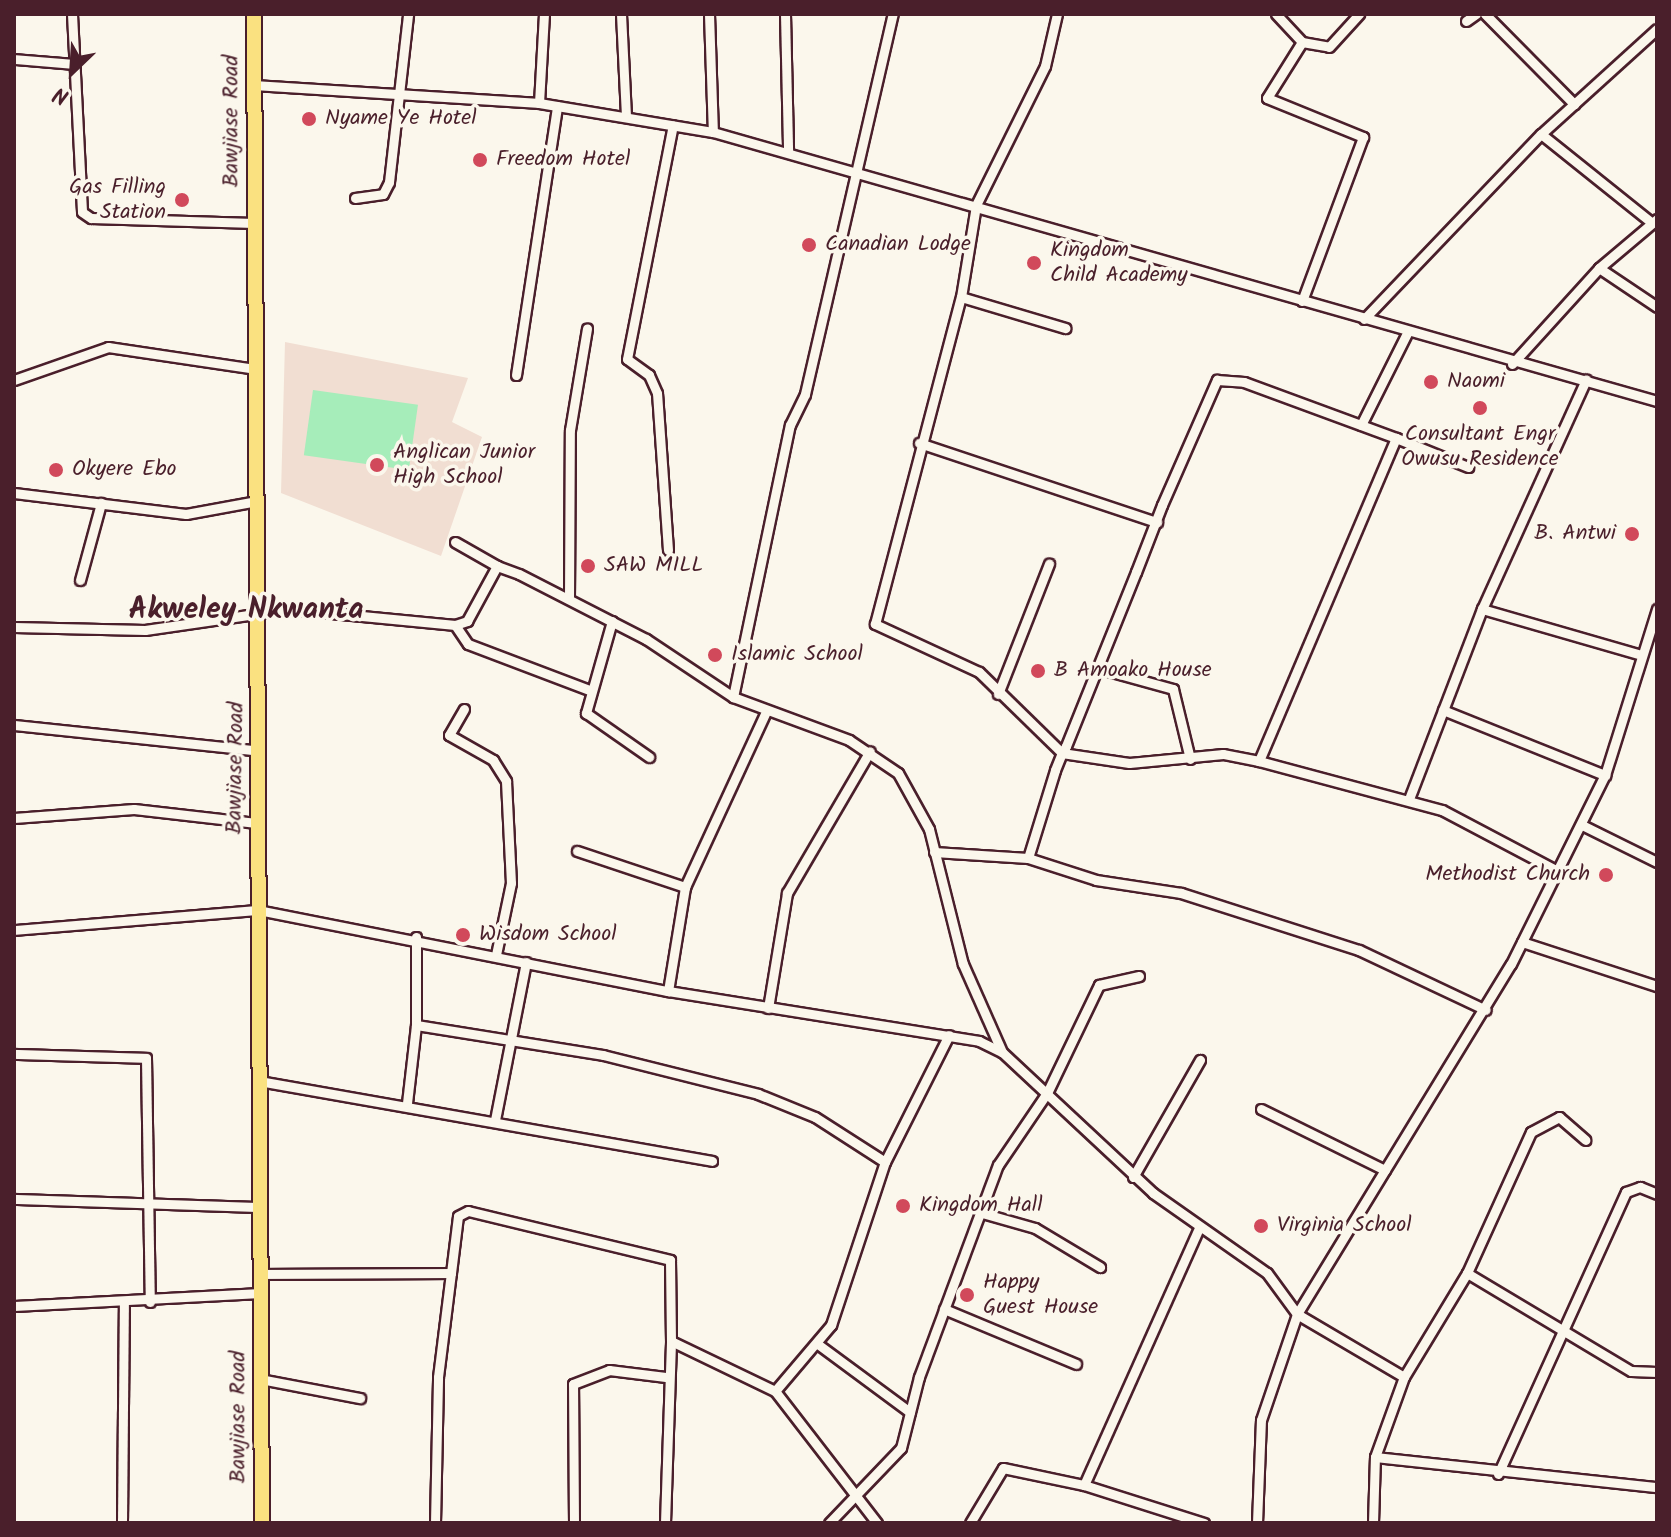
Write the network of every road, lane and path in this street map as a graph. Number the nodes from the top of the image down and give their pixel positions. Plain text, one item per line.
1 (72, 14) edge
2 (254, 14) edge
3 (408, 14) edge
4 (544, 14) edge
5 (621, 14) edge
6 (709, 14) edge
7 (785, 14) edge
8 (893, 14) edge
9 (1057, 14) edge
10 (1276, 14) edge
11 (1359, 14) edge
12 (1476, 14) edge
13 (1485, 14) edge
14 (1466, 21) dead end
15 (1657, 29) edge
16 (1302, 42) junction
17 (14, 59) edge
18 (73, 64) junction
19 (254, 85) junction
20 (401, 95) junction
21 (539, 103) junction
22 (1574, 104) junction
23 (557, 106) junction
24 (626, 117) junction
25 (673, 125) junction
26 (713, 132) junction
27 (1541, 134) junction
28 (788, 151) junction
29 (856, 168) junction
30 (355, 198) dead end
31 (976, 205) junction
32 (1654, 221) edge
33 (254, 223) junction
34 (1599, 268) junction
35 (961, 297) junction
36 (1302, 301) junction
37 (1657, 307) edge
38 (1364, 319) junction
39 (587, 328) dead end
40 (1065, 328) dead end
41 (1408, 331) junction
42 (1512, 364) junction
43 (256, 369) junction
44 (516, 375) dead end
45 (14, 380) edge
46 (1586, 380) junction
47 (1657, 401) edge
48 (1361, 425) junction
49 (1396, 438) junction
50 (919, 443) junction
51 (1468, 467) dead end
52 (14, 493) edge
53 (257, 501) junction
54 (101, 503) junction
55 (1157, 522) junction
56 (455, 542) dead end
57 (668, 550) dead end
58 (1049, 564) dead end
59 (497, 566) junction
60 (80, 580) dead end
61 (569, 599) junction
62 (1482, 609) junction
63 (1657, 609) edge
64 (258, 611) junction
65 (612, 621) junction
66 (455, 625) junction
67 (14, 627) edge
68 (1641, 655) junction
69 (1097, 668) junction
70 (589, 690) junction
71 (998, 694) junction
72 (733, 697) junction
73 (464, 709) dead end
74 (1443, 710) junction
75 (766, 712) junction
76 (14, 725) edge
77 (260, 751) junction
78 (870, 751) junction
79 (1062, 753) junction
80 (649, 757) dead end
81 (1190, 759) junction
82 (1259, 761) junction
83 (1605, 775) junction
84 (1409, 799) junction
85 (14, 818) edge
86 (256, 823) junction
87 (1582, 825) junction
88 (577, 851) dead end
89 (934, 852) junction
90 (1028, 858) junction
91 (1657, 862) edge
92 (1556, 870) junction
93 (685, 887) junction
94 (258, 910) junction
95 (14, 930) edge
96 (416, 937) junction
97 (1522, 942) junction
98 (496, 955) junction
99 (526, 962) junction
100 (1139, 976) dead end
101 (1657, 986) edge
102 (668, 991) junction
103 (768, 1008) junction
104 (1486, 1010) junction
105 (416, 1025) junction
106 (949, 1035) junction
107 (513, 1044) junction
108 (1002, 1052) junction
109 (14, 1054) edge
110 (1200, 1060) dead end
111 (259, 1081) junction
112 (1047, 1093) junction
113 (407, 1103) junction
114 (1261, 1109) dead end
115 (495, 1120) junction
116 (1585, 1140) dead end
117 (712, 1161) dead end
118 (885, 1162) junction
119 (1385, 1170) junction
120 (1133, 1177) junction
121 (1657, 1194) edge
122 (14, 1199) edge
123 (150, 1206) junction
124 (260, 1207) junction
125 (982, 1213) junction
126 (1199, 1228) junction
127 (1100, 1267) dead end
128 (451, 1273) junction
129 (1467, 1273) junction
130 (261, 1274) junction
131 (261, 1293) junction
132 (150, 1302) junction
133 (124, 1304) junction
134 (14, 1306) edge
135 (944, 1309) junction
136 (1297, 1314) junction
137 (1560, 1329) junction
138 (671, 1341) junction
139 (819, 1345) junction
140 (1076, 1364) dead end
141 (1657, 1372) edge
142 (666, 1377) junction
143 (1404, 1377) junction
144 (260, 1379) junction
145 (775, 1391) junction
146 (360, 1398) dead end
147 (910, 1412) junction
148 (1375, 1457) junction
149 (1498, 1474) junction
150 (1084, 1485) junction
151 (1657, 1487) edge
152 (860, 1498) junction
153 (122, 1523) edge
154 (262, 1523) edge
155 (435, 1523) edge
156 (574, 1523) edge
157 (665, 1523) edge
158 (829, 1523) edge
159 (877, 1523) edge
160 (971, 1523) edge
161 (1204, 1523) edge
162 (1257, 1523) edge
163 (1373, 1523) edge

1 - 18 street
2 - 19 main road, Bawjiase Road
3 - 20 street
4 - 21 street
5 - 24 street
6 - 26 street
7 - 28 street
8 - 29 street
9 - 31 street
10 - 16 street
11 - 16 street
12 - 14 street
13 - 22 street
15 - 22 street
16 - 36 street
17 - 18 street
18 - 33 street
19 - 20 street
19 - 33 main road, Bawjiase Road
20 - 21 street
20 - 30 street
21 - 23 street
22 - 27 street
23 - 24 street
23 - 44 street
24 - 25 street
25 - 26 street
25 - 57 street
26 - 28 street
27 - 32 street
27 - 38 street
28 - 29 street
29 - 31 street
29 - 72 street
31 - 35 street
31 - 36 street
32 - 34 street
33 - 43 main road, Bawjiase Road
34 - 37 street
34 - 42 street
35 - 40 street
35 - 50 street
36 - 38 street
38 - 41 street
39 - 61 street
41 - 42 street
41 - 48 street
42 - 46 street
43 - 45 street
43 - 53 main road, Bawjiase Road
46 - 47 street
46 - 62 street
48 - 49 street
48 - 55 street
49 - 51 street
49 - 82 street
50 - 55 street
50 - 71 street
52 - 54 street
53 - 54 street
53 - 64 main road, Bawjiase Road
54 - 60 street
55 - 69 street
56 - 59 street
58 - 71 street
59 - 61 street
59 - 66 street
61 - 65 street
62 - 68 street
62 - 74 street
63 - 68 street
64 - 66 street
64 - 67 street
64 - 77 main road, Bawjiase Road
65 - 70 street
65 - 72 street
66 - 70 street
68 - 83 street
69 - 79 street
69 - 81 street
70 - 80 street
71 - 79 street
72 - 75 street
73 - 98 street
74 - 83 street
74 - 84 street
75 - 78 street
75 - 93 street
76 - 77 street
77 - 86 main road, Bawjiase Road
78 - 89 street
78 - 103 street
79 - 81 street
79 - 90 street
81 - 82 street
82 - 84 street
83 - 87 street
84 - 92 street
85 - 86 street
86 - 94 main road, Bawjiase Road
87 - 91 street
87 - 92 street
88 - 93 street
89 - 90 street
89 - 108 street
90 - 104 street
92 - 97 street
93 - 102 street
94 - 95 street
94 - 96 street
94 - 111 main road, Bawjiase Road
96 - 98 street
96 - 105 street
97 - 101 street
97 - 104 street
98 - 99 street
99 - 102 street
99 - 107 street
100 - 112 street
102 - 103 street
103 - 106 street
104 - 119 street
105 - 107 street
105 - 113 street
106 - 108 street
106 - 118 street
107 - 115 street
107 - 118 street
108 - 112 street
109 - 123 street
110 - 120 street
111 - 113 street
111 - 124 main road, Bawjiase Road
112 - 120 street
112 - 125 street
113 - 115 street
114 - 119 street
115 - 117 street
116 - 129 street
118 - 139 street
119 - 136 street
120 - 126 street
121 - 137 street
122 - 123 street
123 - 124 street
123 - 132 street
124 - 130 main road, Bawjiase Road
125 - 127 street
125 - 135 street
126 - 136 street
126 - 150 street
128 - 130 street
128 - 138 street
128 - 155 street
129 - 137 street
129 - 143 street
130 - 131 main road, Bawjiase Road
131 - 132 street
131 - 144 main road, Bawjiase Road
132 - 133 street
133 - 134 street
133 - 153 street
135 - 140 street
135 - 147 street
136 - 143 street
136 - 162 street
137 - 141 street
137 - 149 street
138 - 142 street
138 - 145 street
139 - 145 street
139 - 147 street
142 - 156 street
142 - 157 street
143 - 148 street
144 - 146 street
144 - 154 main road, Bawjiase Road
145 - 152 street
147 - 152 street
148 - 149 street
148 - 163 street
149 - 151 street
150 - 160 street
150 - 161 street
152 - 158 street
152 - 159 street

